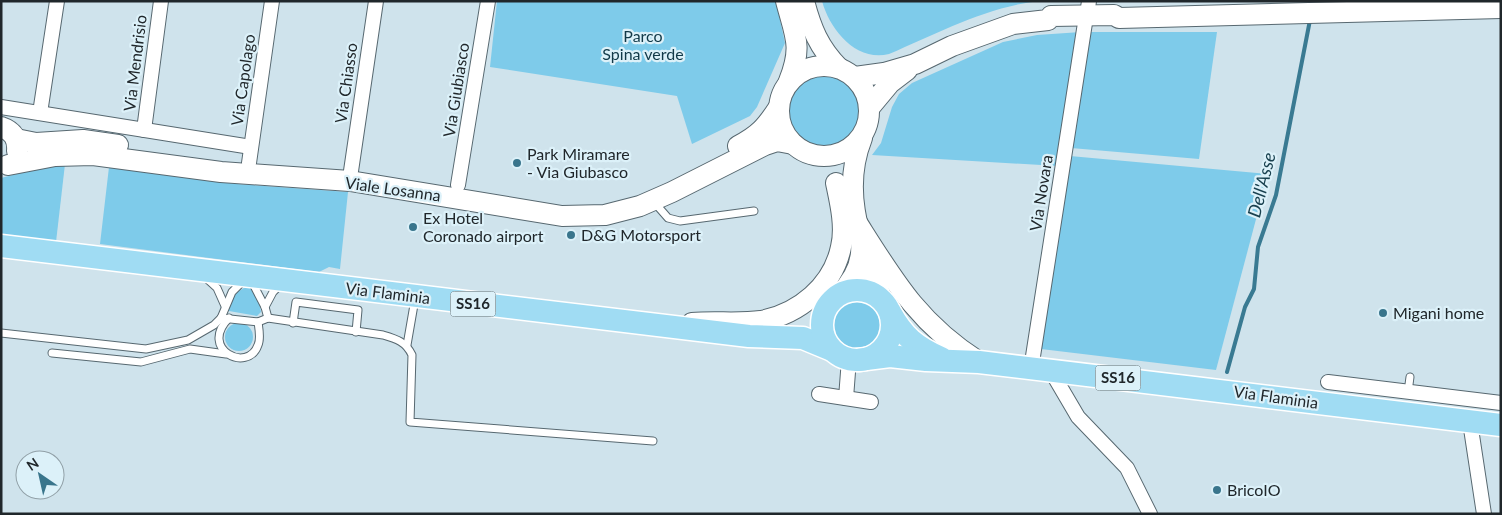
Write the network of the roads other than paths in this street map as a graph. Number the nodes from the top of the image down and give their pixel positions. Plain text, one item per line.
1 (57, 1) edge
2 (161, 1) edge
3 (272, 1) edge
4 (376, 1) edge
5 (488, 1) edge
6 (786, 1) edge
7 (804, 1) edge
8 (1501, 8) edge
9 (1087, 13) edge
10 (915, 64) junction
11 (847, 72) junction
12 (790, 81) junction
13 (778, 107) junction
14 (870, 107) junction
15 (40, 113) junction
16 (5, 120) edge
17 (1, 122) edge
18 (144, 130) junction
19 (864, 133) junction
20 (792, 144) junction
21 (250, 155) junction
22 (816, 156) junction
23 (5, 166) edge
24 (351, 171) junction
25 (836, 182) junction
26 (458, 185) junction
27 (652, 200) junction
28 (754, 211) dead end
29 (856, 221) junction
30 (1, 246) edge
31 (198, 270) junction
32 (249, 275) junction
33 (284, 280) junction
34 (415, 297) junction
35 (832, 302) junction
36 (225, 306) junction
37 (885, 306) junction
38 (265, 307) junction
39 (221, 318) junction
40 (230, 318) junction
41 (268, 318) junction
42 (258, 322) junction
43 (292, 323) junction
44 (661, 326) junction
45 (356, 332) junction
46 (1, 333) edge
47 (749, 336) junction
48 (407, 345) junction
49 (52, 353) dead end
50 (226, 354) junction
51 (846, 356) junction
52 (944, 359) junction
53 (979, 362) junction
54 (1041, 370) junction
55 (1410, 377) dead end
56 (1328, 382) dead end
57 (1403, 391) junction
58 (819, 394) dead end
59 (846, 398) junction
60 (871, 402) dead end
61 (1501, 403) edge
62 (1334, 405) junction
63 (1470, 422) junction
64 (1501, 425) edge
65 (653, 441) dead end
66 (1150, 514) edge
67 (1484, 514) edge

1 - 15 street
2 - 18 street, Via Mendrisio
3 - 21 street, Via Capolago
4 - 24 street, Via Chiasso
5 - 26 street, Via Giubiasco
6 - 12 main road
7 - 11 main road
8 - 9 main road
9 - 10 main road
9 - 54 street, Via Novara
10 - 11 main road
10 - 14 main road
11 - 12 main road
11 - 14 main road
12 - 13 main road
13 - 20 main road
13 - 26 main road, Viale Losanna
14 - 19 main road
15 - 16 street, Viale Losanna
15 - 18 street, Viale Losanna
16 - 17 street
16 - 21 main road, Viale Losanna
16 - 23 main road, Viale Losanna
18 - 21 street, Viale Losanna
19 - 22 main road
19 - 29 main road
20 - 22 main road
20 - 27 main road, Viale Losanna
21 - 24 main road, Viale Losanna
22 - 25 main road
23 - 27 main road, Viale Losanna
24 - 26 main road, Viale Losanna
25 - 29 main road
25 - 44 main road
27 - 28 lane
29 - 35 main road
29 - 37 main road
29 - 53 main road
30 - 31 main road, Via Flaminia / SS16
31 - 32 main road, Via Flaminia / SS16
31 - 36 lane
32 - 33 main road, Via Flaminia / SS16
32 - 36 lane
32 - 38 lane
33 - 34 main road, Via Flaminia / SS16
33 - 38 lane
34 - 44 main road, Via Flaminia / SS16
34 - 48 lane
35 - 37 main road
35 - 47 main road
35 - 51 main road
36 - 39 lane
37 - 51 main road
37 - 52 main road, Via Flaminia
38 - 41 lane
39 - 40 lane
39 - 46 lane
40 - 42 lane
40 - 50 lane
41 - 42 lane
41 - 43 lane
42 - 50 lane
43 - 45 lane
43 - 45 lane
44 - 47 main road, Via Flaminia / SS16
45 - 48 lane
47 - 51 main road, Via Flaminia / SS16
48 - 65 lane
49 - 50 lane
51 - 52 main road, Via Flaminia / SS16
51 - 59 street
52 - 53 main road, Via Flaminia / SS16
53 - 54 main road, Via Flaminia / SS16
54 - 62 main road, Via Flaminia / SS16
54 - 66 street
55 - 57 lane
56 - 57 street
57 - 61 street
57 - 62 street
58 - 59 street
59 - 60 street
62 - 63 main road, Via Flaminia / SS16
63 - 64 main road, Via Flaminia / SS16
63 - 67 street

